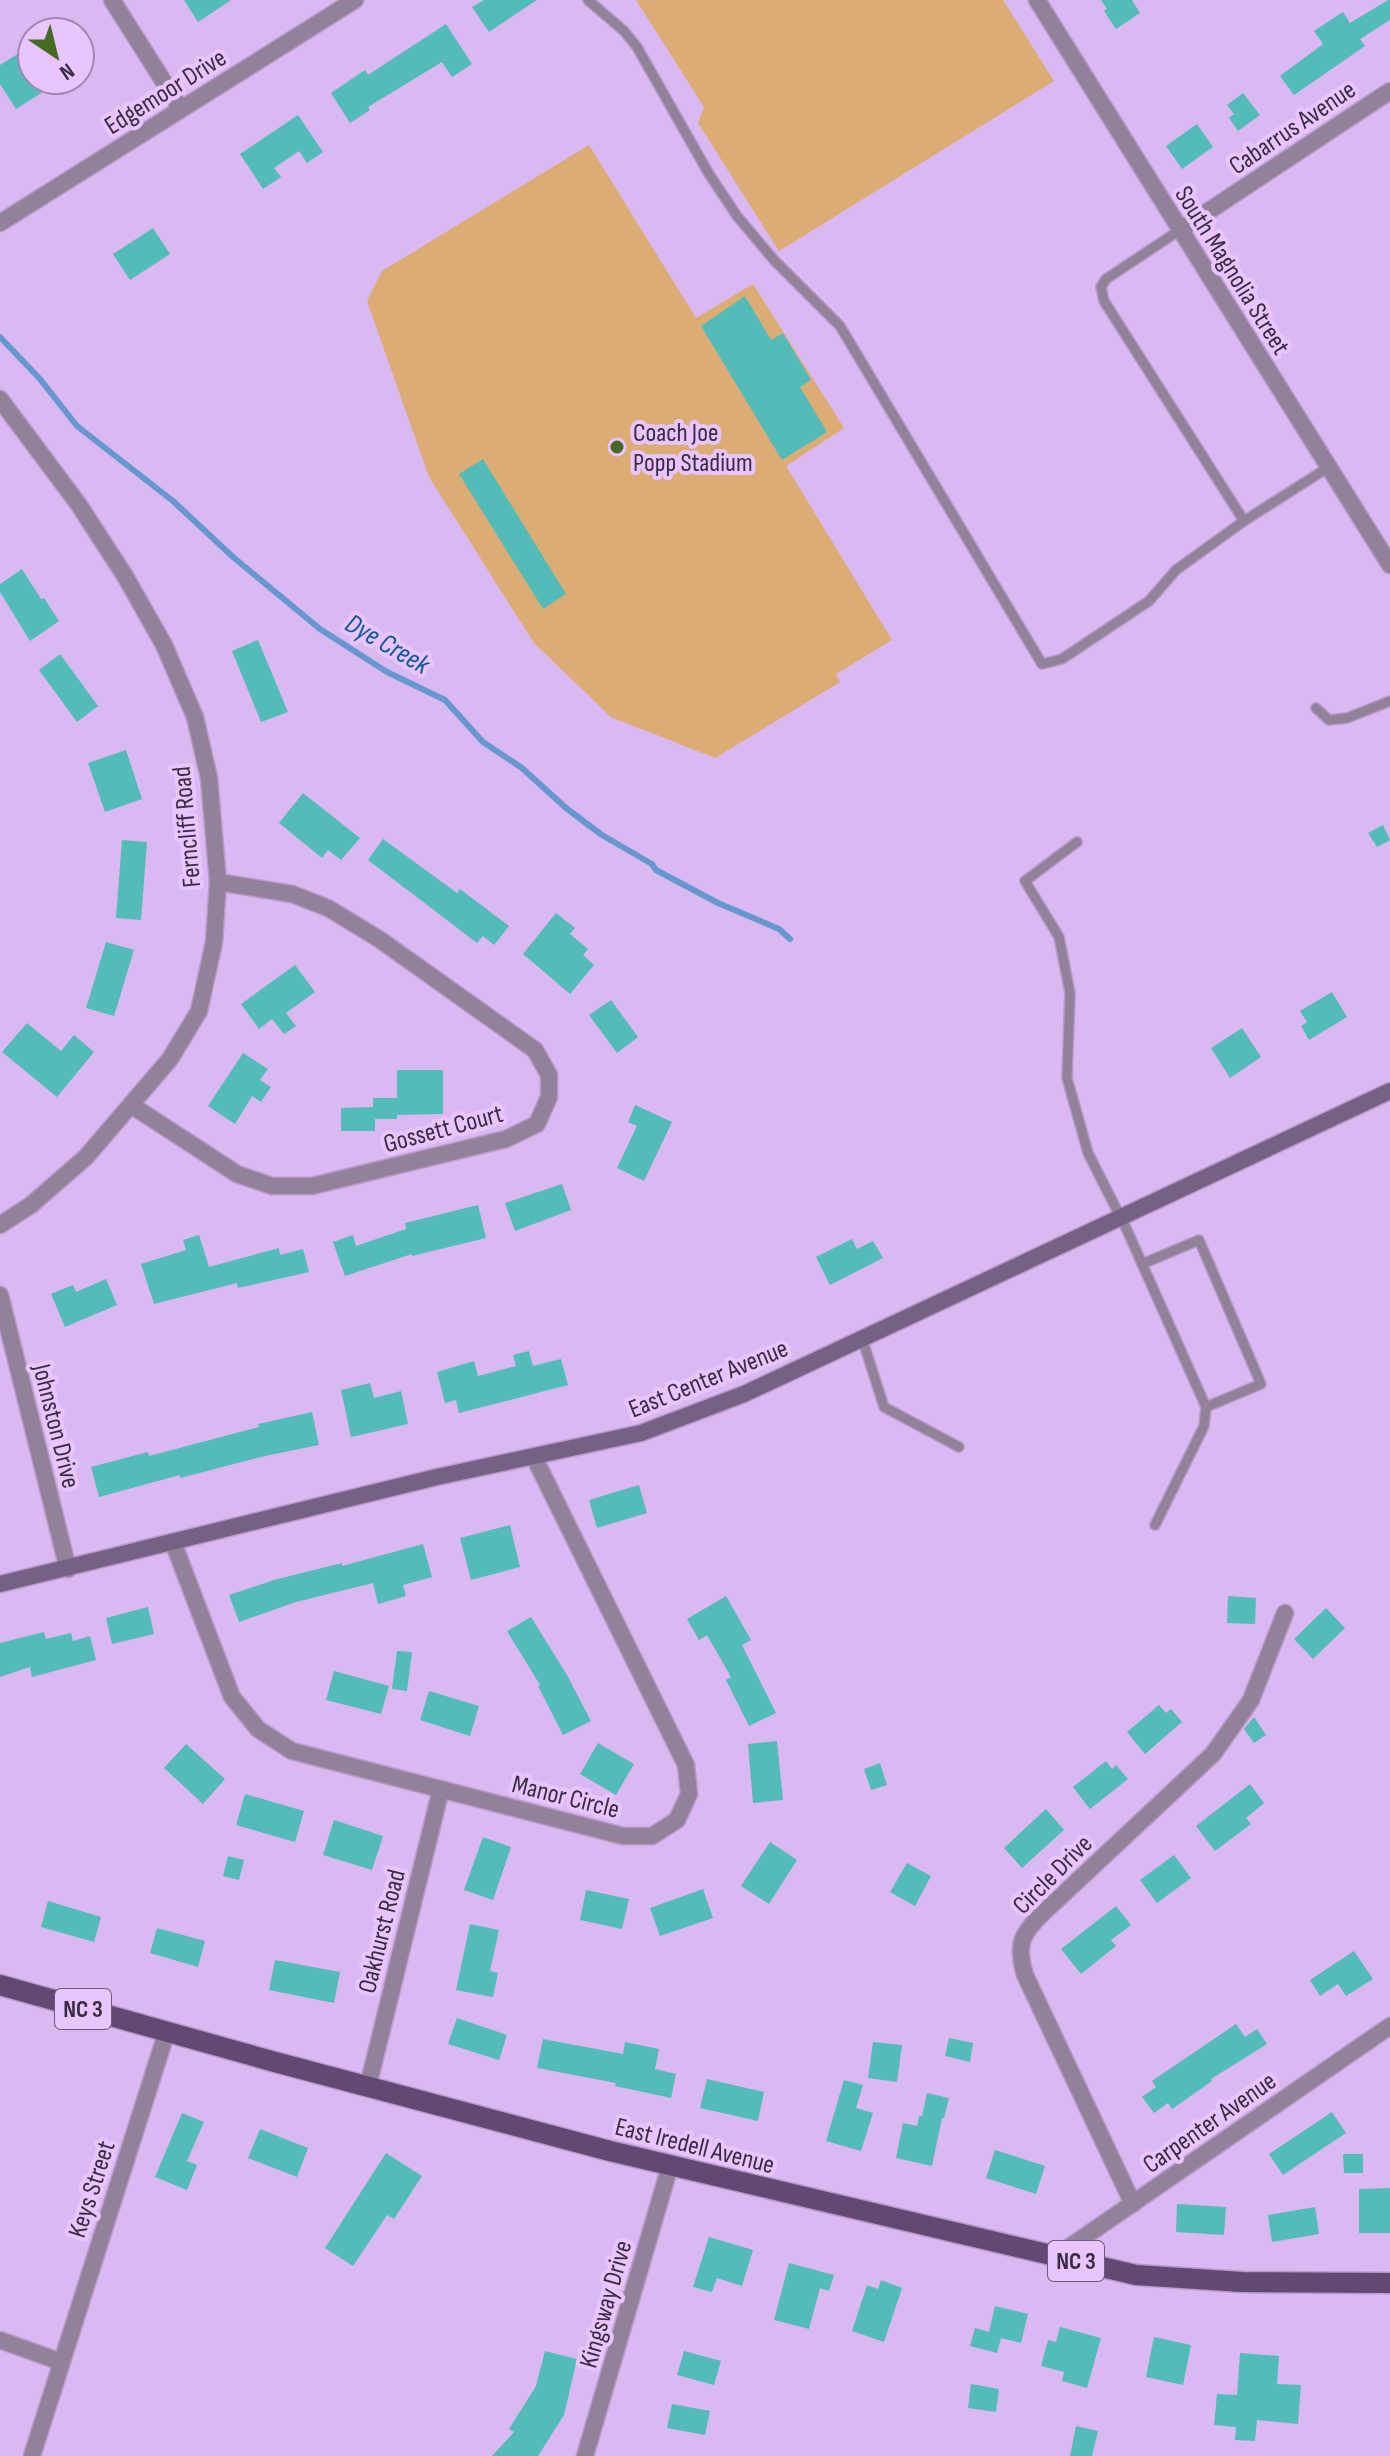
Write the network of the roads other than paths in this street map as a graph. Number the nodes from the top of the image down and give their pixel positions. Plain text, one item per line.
1 (112, 0) edge
2 (355, 0) edge
3 (588, 0) edge
4 (1037, 0) edge
5 (1390, 91) edge
6 (181, 109) junction
7 (0, 223) edge
8 (1180, 230) junction
9 (0, 399) edge
10 (1329, 467) junction
11 (1244, 521) junction
12 (1390, 565) edge
13 (1390, 701) edge
14 (1316, 708) dead end
15 (1077, 842) dead end
16 (218, 882) junction
17 (1390, 1091) edge
18 (131, 1105) junction
19 (1119, 1217) junction
20 (0, 1225) edge
21 (1142, 1264) junction
22 (0, 1295) edge
23 (862, 1338) junction
24 (1206, 1407) junction
25 (959, 1447) dead end
26 (534, 1457) junction
27 (1155, 1525) dead end
28 (173, 1542) junction
29 (68, 1569) junction
30 (0, 1584) edge
31 (1285, 1613) dead end
32 (441, 1789) junction
33 (0, 1985) edge
34 (1390, 2026) edge
35 (167, 2031) junction
36 (368, 2086) junction
37 (670, 2166) junction
38 (1133, 2204) junction
39 (1055, 2257) junction
40 (1390, 2283) edge
41 (0, 2340) edge
42 (61, 2362) junction
43 (32, 2456) edge
44 (585, 2456) edge

1 - 6 street
2 - 6 street, Edgemoor Drive
3 - 11 lane
4 - 8 street, South Magnolia Street
5 - 8 street, Cabarrus Avenue
6 - 7 street, Edgemoor Drive
8 - 10 street, South Magnolia Street
8 - 11 lane
9 - 16 street, Ferncliff Road
10 - 11 lane
10 - 12 street, South Magnolia Street
13 - 14 lane
15 - 19 lane
16 - 18 street, Ferncliff Road
16 - 18 street, Gossett Court
17 - 19 street, East Center Avenue
18 - 20 street, Ferncliff Road
19 - 21 lane
19 - 23 street, East Center Avenue
21 - 24 lane
21 - 24 lane
22 - 29 street, Johnston Drive
23 - 25 lane
23 - 26 street, East Center Avenue
24 - 27 lane
26 - 28 street, East Center Avenue
26 - 32 street, Manor Circle
28 - 29 street, East Center Avenue
28 - 32 street, Manor Circle
29 - 30 street, East Center Avenue
31 - 38 street, Circle Drive
32 - 36 street, Oakhurst Road
33 - 35 main road, East Iredell Avenue / NC 3
34 - 38 street, Carpenter Avenue
35 - 36 main road, East Iredell Avenue / NC 3
35 - 42 street, Keys Street
36 - 37 main road, East Iredell Avenue / NC 3
37 - 39 main road, East Iredell Avenue / NC 3
37 - 44 street, Kingsway Drive
38 - 39 street, Carpenter Avenue
39 - 40 main road, East Iredell Avenue / NC 3
41 - 42 street
42 - 43 street, Keys Street

